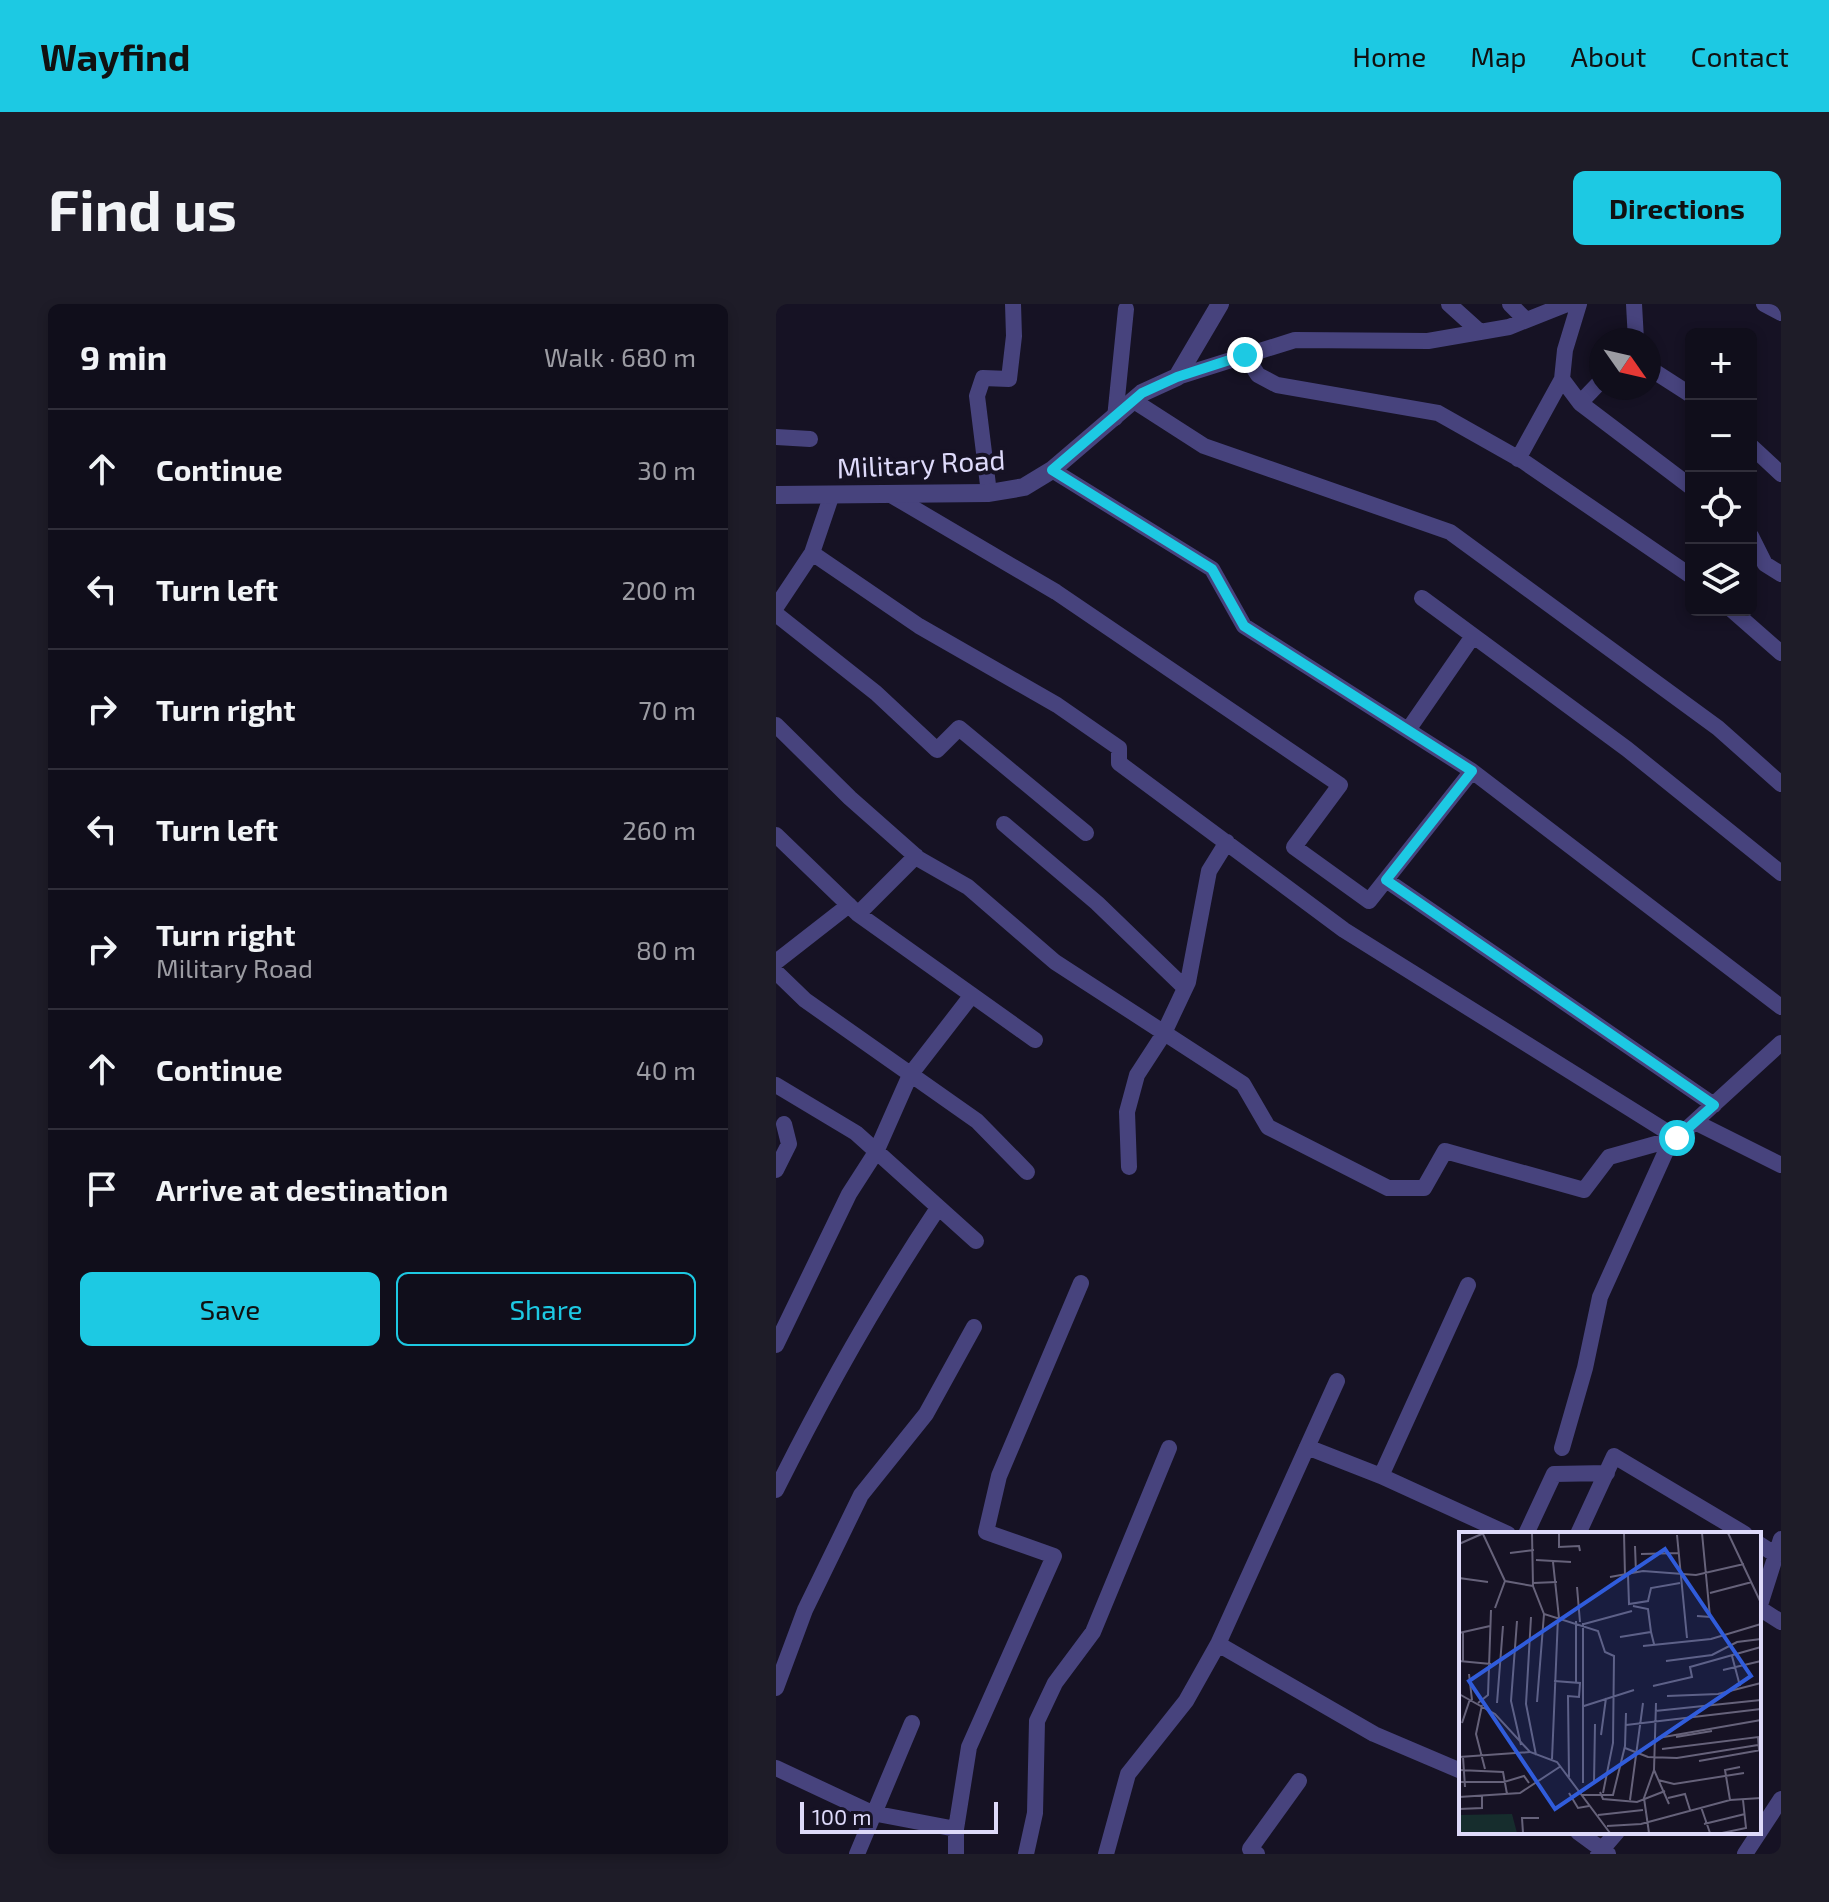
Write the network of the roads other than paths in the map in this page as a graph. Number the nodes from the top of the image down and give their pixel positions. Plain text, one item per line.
1 (1013, 304) edge
2 (1220, 304) edge
3 (1449, 304) edge
4 (1510, 304) edge
5 (1567, 304) edge
6 (1579, 304) edge
7 (1634, 304) edge
8 (1764, 304) edge
9 (1126, 309) dead end
10 (1781, 313) edge
11 (1526, 320) junction
12 (1635, 328) edge
13 (1480, 332) junction
14 (1245, 355) junction
15 (1661, 376) edge
16 (1177, 377) junction
17 (1562, 379) junction
18 (1685, 391) edge
19 (1589, 394) edge
20 (1134, 401) junction
21 (1580, 403) junction
22 (1115, 418) junction
23 (776, 437) edge
24 (810, 439) dead end
25 (1757, 452) edge
26 (1518, 459) junction
27 (1052, 470) junction
28 (1781, 474) edge
29 (1685, 482) edge
30 (989, 493) junction
31 (776, 495) edge
32 (891, 495) junction
33 (831, 497) junction
34 (1755, 544) edge
35 (812, 553) junction
36 (1685, 572) edge
37 (1781, 574) edge
38 (1422, 598) dead end
39 (776, 607) edge
40 (776, 614) edge
41 (1739, 616) edge
42 (1473, 636) junction
43 (1781, 653) edge
44 (776, 725) edge
45 (1408, 730) junction
46 (1472, 771) junction
47 (1781, 784) edge
48 (1004, 824) dead end
49 (1086, 833) dead end
50 (776, 835) edge
51 (1227, 842) junction
52 (916, 856) junction
53 (1781, 873) edge
54 (1386, 880) junction
55 (853, 910) junction
56 (776, 962) edge
57 (776, 972) edge
58 (1185, 988) junction
59 (972, 995) junction
60 (1781, 1007) edge
61 (1163, 1035) junction
62 (1035, 1040) dead end
63 (1781, 1043) edge
64 (910, 1075) junction
65 (776, 1085) edge
66 (801, 1102) junction
67 (1714, 1105) junction
68 (1695, 1122) junction
69 (780, 1125) edge
70 (1674, 1139) junction
71 (876, 1152) junction
72 (1781, 1165) edge
73 (1129, 1167) dead end
74 (776, 1170) edge
75 (1027, 1172) dead end
76 (938, 1208) junction
77 (976, 1241) dead end
78 (1081, 1283) dead end
79 (1468, 1285) dead end
80 (974, 1327) dead end
81 (776, 1345) edge
82 (1337, 1381) dead end
83 (1307, 1447) junction
84 (1169, 1448) dead end
85 (1562, 1448) dead end
86 (1607, 1473) junction
87 (1381, 1476) junction
88 (776, 1490) edge
89 (1504, 1532) edge
90 (1527, 1532) edge
91 (1579, 1532) edge
92 (1742, 1532) edge
93 (1781, 1539) edge
94 (1761, 1545) edge
95 (1776, 1555) junction
96 (1761, 1602) edge
97 (1761, 1609) edge
98 (1781, 1622) edge
99 (1218, 1644) junction
100 (776, 1688) edge
101 (912, 1723) dead end
102 (776, 1768) edge
103 (1459, 1770) edge
104 (1299, 1781) dead end
105 (1781, 1799) edge
106 (872, 1813) junction
107 (956, 1829) junction
108 (1761, 1830) edge
109 (1580, 1834) edge
110 (1616, 1834) edge
111 (1758, 1834) edge
112 (1603, 1853) edge
113 (857, 1854) edge
114 (956, 1854) edge
115 (1026, 1854) edge
116 (1106, 1854) edge
117 (1257, 1854) edge
118 (1745, 1854) edge

1 - 30 street
2 - 16 street
3 - 13 street
4 - 11 street
5 - 11 street
6 - 17 street
7 - 12 street
8 - 10 street
9 - 22 street
11 - 13 street
13 - 14 street
14 - 16 street
14 - 26 street
15 - 18 street
16 - 20 street, Military Road
17 - 21 street
17 - 26 street
19 - 21 street
20 - 22 street, Military Road
20 - 47 street
21 - 29 street
22 - 27 street, Military Road
23 - 24 street
25 - 28 street
26 - 36 street
27 - 30 street, Military Road
27 - 45 street
30 - 32 street, Military Road
31 - 33 street, Military Road
32 - 33 street, Military Road
32 - 54 street
33 - 35 street
34 - 37 street
35 - 39 street
35 - 51 street
38 - 42 street
40 - 49 street
41 - 43 street
42 - 45 street
42 - 53 street
44 - 52 street
45 - 46 street
46 - 54 street
46 - 60 street
48 - 58 street
50 - 55 street
51 - 58 street
51 - 70 street
52 - 55 street
52 - 61 street
54 - 67 street
55 - 56 street
55 - 59 street
57 - 64 street
58 - 61 street
59 - 62 street
59 - 64 street
61 - 70 street
61 - 73 street
63 - 67 street
64 - 71 street
64 - 75 street
65 - 66 street
66 - 69 street
66 - 71 street
67 - 68 street
68 - 70 street
68 - 72 street
69 - 74 street
70 - 85 street
71 - 76 street
71 - 81 street
76 - 77 street
76 - 88 street
78 - 107 street
79 - 87 street
80 - 100 street
82 - 83 street
83 - 87 street
83 - 99 street
84 - 115 street
86 - 90 street
86 - 91 street
86 - 92 street
87 - 89 street
93 - 95 street
94 - 95 street
95 - 96 street
97 - 98 street
99 - 103 street
99 - 116 street
101 - 106 street
102 - 106 street
104 - 117 street
105 - 108 street
106 - 107 street
106 - 113 street
107 - 114 street
109 - 112 street
110 - 112 street
111 - 118 street

